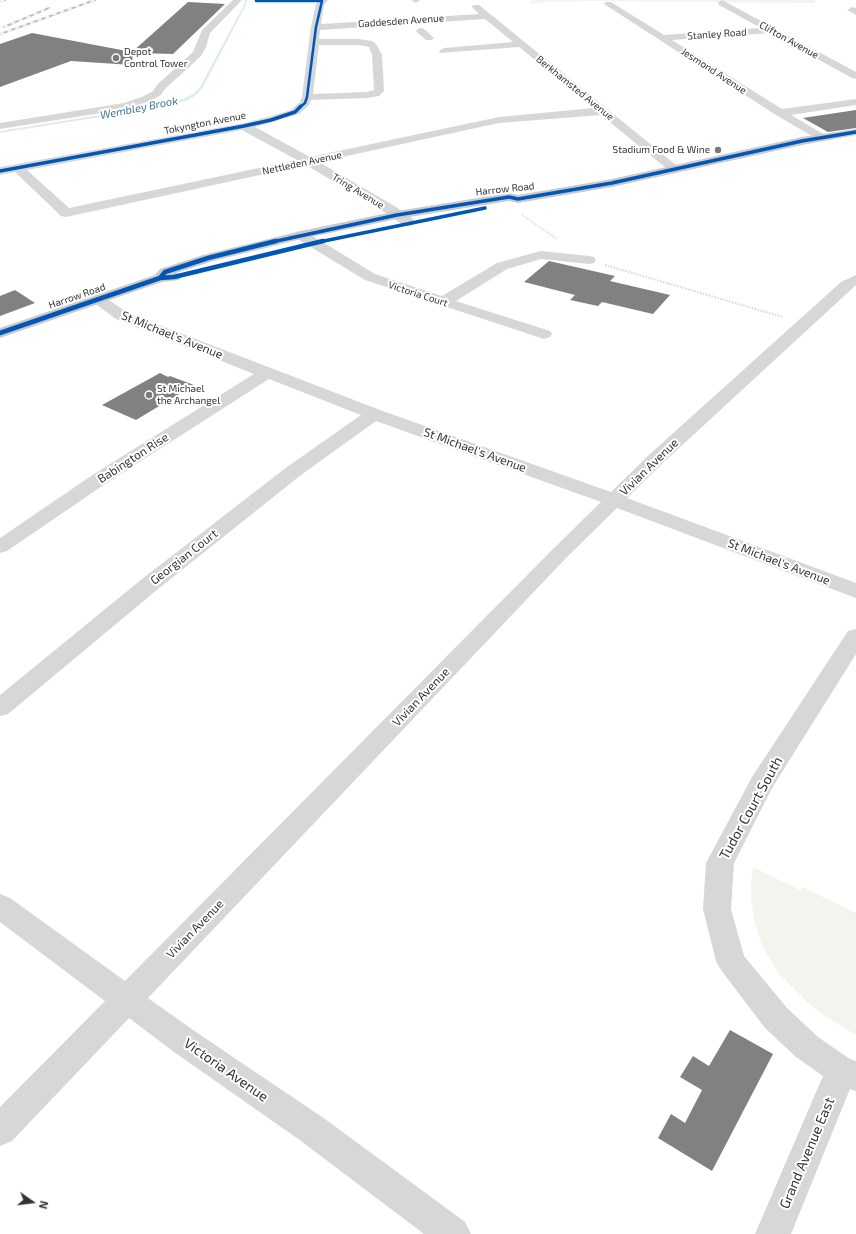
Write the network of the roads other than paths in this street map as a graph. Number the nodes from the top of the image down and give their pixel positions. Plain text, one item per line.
1 (238, 0) edge
2 (324, 0) edge
3 (608, 4) dead end
4 (722, 4) dead end
5 (476, 7) dead end
6 (486, 16) junction
7 (316, 27) junction
8 (503, 29) junction
9 (488, 30) dead end
10 (771, 30) junction
11 (441, 33) dead end
12 (425, 34) dead end
13 (664, 38) junction
14 (314, 42) junction
15 (521, 44) junction
16 (445, 52) dead end
17 (856, 76) edge
18 (307, 97) junction
19 (856, 102) edge
20 (603, 111) junction
21 (780, 113) junction
22 (0, 126) edge
23 (244, 126) junction
24 (856, 132) edge
25 (821, 137) junction
26 (308, 161) junction
27 (18, 168) junction
28 (675, 169) junction
29 (0, 171) edge
30 (518, 199) junction
31 (403, 219) junction
32 (307, 239) junction
33 (589, 260) road end
34 (856, 279) edge
35 (98, 299) junction
36 (444, 302) junction
37 (0, 333) edge
38 (544, 334) dead end
39 (267, 373) junction
40 (374, 414) junction
41 (615, 500) junction
42 (0, 547) edge
43 (856, 591) edge
44 (856, 636) edge
45 (0, 708) edge
46 (0, 906) edge
47 (128, 999) junction
48 (849, 1074) edge
49 (0, 1130) edge
50 (453, 1234) edge
51 (772, 1234) edge

1 - 22 street
2 - 7 street
3 - 13 street, Jesmond Avenue
4 - 10 street, Clifton Avenue
5 - 6 street, Berkhamsted Avenue
6 - 7 street, Gaddesden Avenue
6 - 8 street, Berkhamsted Avenue
7 - 14 street
8 - 9 street
8 - 15 street, Berkhamsted Avenue
10 - 13 street, Stanley Road
10 - 17 street, Clifton Avenue
11 - 12 street
13 - 21 street, Jesmond Avenue
14 - 18 street
14 - 18 street
15 - 16 street
15 - 20 street, Berkhamsted Avenue
18 - 23 street, Tokyngton Avenue
19 - 21 street
20 - 26 street, Nettleden Avenue
20 - 28 street, Berkhamsted Avenue
21 - 25 street, Jesmond Avenue
23 - 26 street, Tring Avenue
23 - 27 street, Tokyngton Avenue
24 - 25 main road, Harrow Road
25 - 28 main road, Harrow Road
26 - 27 street, Nettleden Avenue
26 - 31 street, Tring Avenue
27 - 29 street, Tokyngton Avenue
28 - 30 main road, Harrow Road
30 - 31 main road, Harrow Road
30 - 31 main road, Harrow Road
31 - 32 main road, Harrow Road
32 - 35 main road, Harrow Road
32 - 36 street, Victoria Court
33 - 36 street
34 - 41 street, Vivian Avenue
35 - 37 main road, Harrow Road
35 - 39 street, St Michael's Avenue
36 - 38 street, Victoria Court
39 - 40 street, St Michael's Avenue
39 - 42 street, Babington Rise
40 - 41 street, St Michael's Avenue
40 - 45 street, Georgian Court
41 - 43 street, St Michael's Avenue
41 - 47 street, Vivian Avenue
44 - 48 street, Tudor Court South
46 - 47 street, Victoria Avenue
47 - 49 street, Vivian Avenue
47 - 50 street, Victoria Avenue
48 - 51 street, Grand Avenue East

